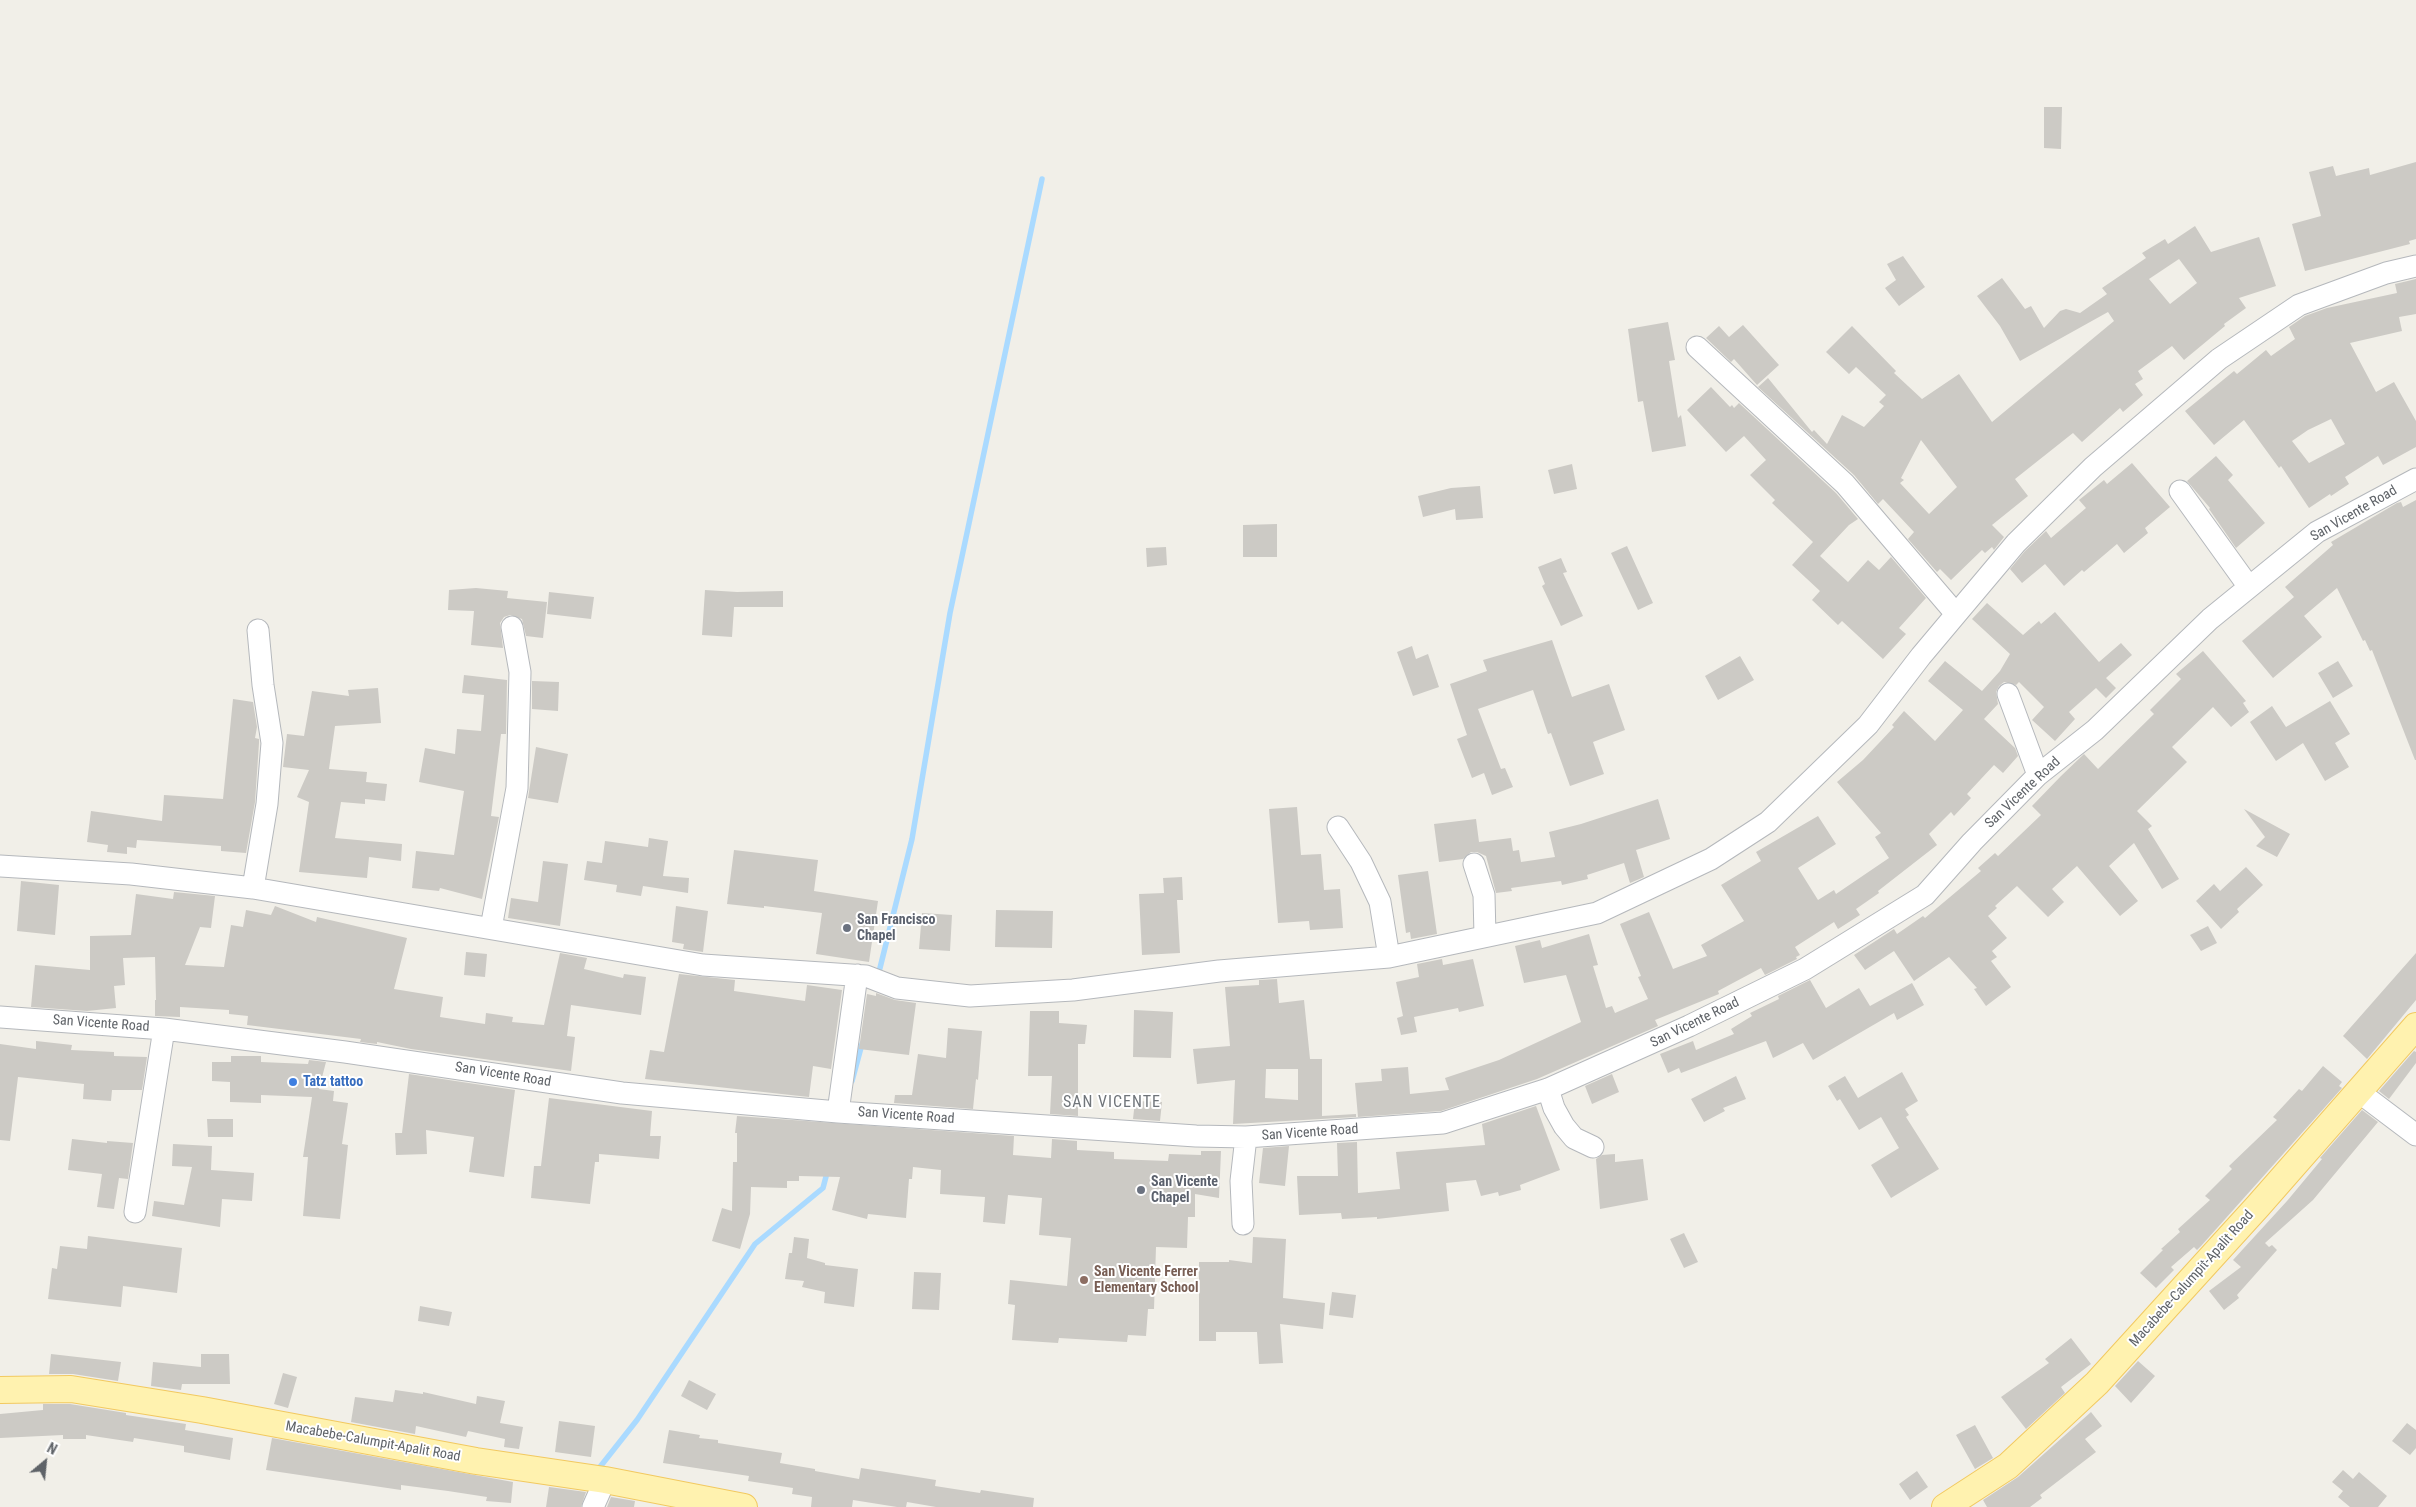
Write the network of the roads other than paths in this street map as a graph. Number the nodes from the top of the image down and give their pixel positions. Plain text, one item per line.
1 (2416, 266) edge
2 (1696, 347) dead end
3 (2416, 479) edge
4 (2180, 491) dead end
5 (2249, 587) junction
6 (1956, 614) junction
7 (512, 627) dead end
8 (258, 630) dead end
9 (2008, 694) dead end
10 (2038, 776) junction
11 (1338, 827) dead end
12 (1474, 864) dead end
13 (0, 866) edge
14 (253, 888) junction
15 (492, 928) junction
16 (1485, 936) junction
17 (1389, 956) junction
18 (862, 975) junction
19 (0, 1017) edge
20 (2416, 1026) edge
21 (164, 1029) junction
22 (1548, 1089) junction
23 (2358, 1092) junction
24 (845, 1112) junction
25 (2416, 1135) edge
26 (1246, 1137) junction
27 (1594, 1147) dead end
28 (135, 1212) dead end
29 (1243, 1224) dead end
30 (0, 1390) edge
31 (605, 1480) junction
32 (593, 1507) edge
33 (744, 1507) edge
34 (1945, 1507) edge

1 - 6 street
2 - 6 street
3 - 5 street, San Vicente Road
4 - 5 street
5 - 10 street, San Vicente Road
6 - 16 street
7 - 15 street
8 - 14 street
9 - 10 street
10 - 22 street, San Vicente Road
11 - 17 street
12 - 16 street
13 - 14 street
14 - 15 street
15 - 18 street
16 - 17 street
17 - 18 street
18 - 24 street
19 - 21 street, San Vicente Road
20 - 23 main road, Macabebe-Calumpit-Apalit Road
21 - 24 street, San Vicente Road
21 - 28 street
22 - 26 street, San Vicente Road
22 - 27 street
23 - 25 street
23 - 34 main road, Macabebe-Calumpit-Apalit Road
24 - 26 street, San Vicente Road
26 - 29 street
30 - 31 main road, Macabebe-Calumpit-Apalit Road
31 - 32 street
31 - 33 main road, Macabebe-Calumpit-Apalit Road

